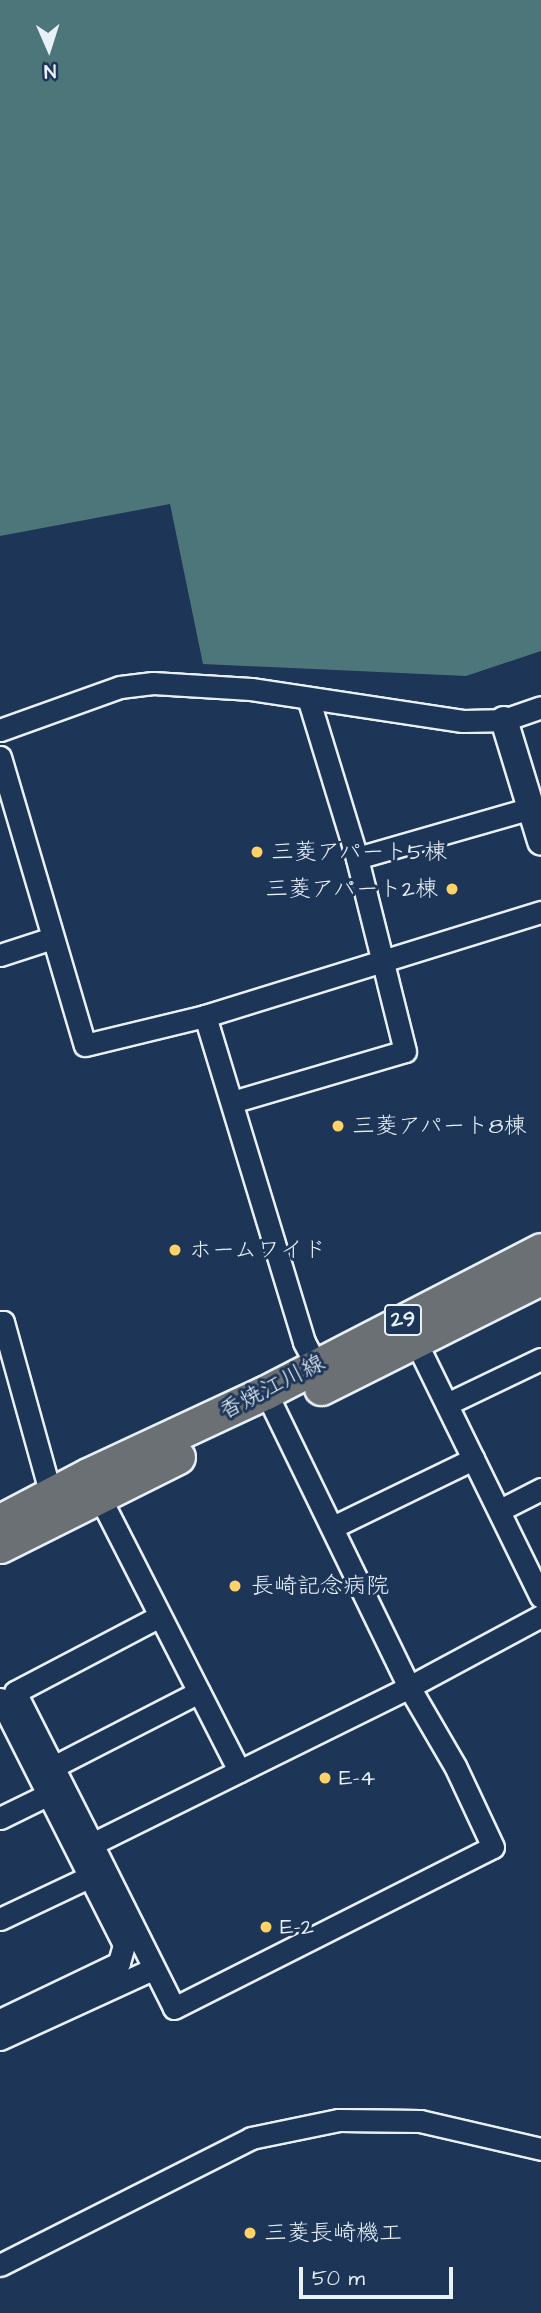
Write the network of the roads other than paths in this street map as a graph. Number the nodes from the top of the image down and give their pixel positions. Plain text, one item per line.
1 (308, 698) junction
2 (541, 707) edge
3 (504, 720) junction
4 (0, 730) edge
5 (0, 757) edge
6 (531, 808) junction
7 (541, 841) edge
8 (358, 858) junction
9 (541, 912) edge
10 (52, 938) junction
11 (0, 955) edge
12 (382, 961) junction
13 (205, 1016) junction
14 (232, 1102) junction
15 (541, 1250) edge
16 (541, 1278) edge
17 (1, 1319) edge
18 (410, 1330) junction
19 (541, 1359) edge
20 (316, 1365) junction
21 (270, 1401) junction
22 (447, 1405) junction
23 (474, 1458) junction
24 (94, 1485) junction
25 (541, 1489) edge
26 (51, 1495) junction
27 (500, 1510) junction
28 (0, 1521) edge
29 (332, 1527) junction
30 (0, 1546) edge
31 (541, 1597) edge
32 (541, 1616) edge
33 (158, 1617) junction
34 (409, 1687) junction
35 (199, 1692) junction
36 (0, 1699) edge
37 (6, 1725) edge
38 (53, 1767) junction
39 (239, 1772) junction
40 (47, 1794) junction
41 (0, 1818) edge
42 (92, 1844) junction
43 (89, 1877) junction
44 (0, 1919) edge
45 (153, 1969) junction
46 (0, 2020) edge
47 (0, 2039) edge
48 (541, 2150) edge
49 (0, 2265) edge

1 - 3 street
1 - 4 street
1 - 8 street
2 - 3 street
3 - 6 street
5 - 10 street
6 - 7 street
6 - 8 street
8 - 12 street
9 - 12 street
10 - 11 street
10 - 13 street
12 - 13 street
12 - 14 street
13 - 14 street
14 - 20 street
15 - 18 main road, 香焼江川線 / 29
16 - 18 main road, 香焼江川線 / 29
17 - 26 street
18 - 20 main road, 香焼江川線 / 29
18 - 21 main road, 香焼江川線 / 29
18 - 22 street
19 - 22 street
20 - 21 main road, 香焼江川線 / 29
21 - 24 main road, 香焼江川線 / 29
21 - 29 street
22 - 23 street
23 - 27 street
23 - 29 street
24 - 26 main road, 香焼江川線 / 29
24 - 30 main road, 香焼江川線 / 29
24 - 33 street
25 - 27 street
26 - 28 main road, 香焼江川線 / 29
27 - 31 street
29 - 34 street
32 - 34 street
33 - 35 street
33 - 38 street
34 - 39 street
34 - 45 street
35 - 38 street
35 - 39 street
36 - 37 street
37 - 40 street
38 - 42 street
39 - 42 street
40 - 41 street
40 - 43 street
42 - 45 street
43 - 44 street
43 - 46 street
45 - 47 street
48 - 49 street

